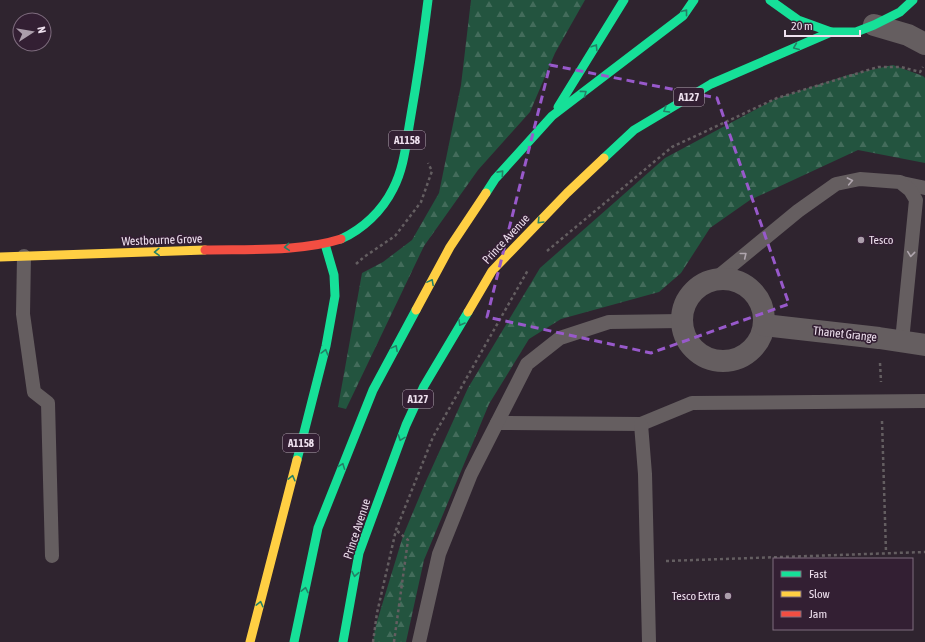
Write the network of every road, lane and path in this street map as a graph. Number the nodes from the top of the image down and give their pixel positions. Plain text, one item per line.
1 (428, 0) edge
2 (624, 0) edge
3 (694, 0) edge
4 (770, 0) edge
5 (913, 0) edge
6 (874, 25) junction
7 (831, 32) junction
8 (925, 44) edge
9 (920, 72) dead end
10 (552, 116) junction
11 (900, 182) junction
12 (925, 188) edge
13 (325, 244) junction
14 (544, 253) dead end
15 (24, 256) junction
16 (0, 257) edge
17 (528, 270) dead end
18 (714, 280) junction
19 (681, 321) junction
20 (764, 325) junction
21 (879, 338) junction
22 (902, 341) junction
23 (925, 344) edge
24 (925, 401) edge
25 (881, 402) junction
26 (497, 423) junction
27 (641, 424) junction
28 (396, 530) junction
29 (886, 552) junction
30 (925, 552) edge
31 (52, 556) dead end
32 (666, 568) dead end
33 (250, 642) edge
34 (294, 642) edge
35 (343, 642) edge
36 (373, 642) edge
37 (394, 642) edge
38 (419, 642) edge
39 (649, 642) edge

1 - 13 main road, A1158
10 -> 2 main road
10 -> 3 main road
4 - 7 main road
5 - 6 main road
6 - 7 main road
6 - 8 street
7 -> 35 main road, Prince Avenue / A127
9 - 14 path
34 -> 10 main road
11 - 12 lane
18 -> 11 lane
11 -> 22 lane
13 -> 15 main road, Westbourne Grove / A1158
33 -> 13 main road, A1158
15 - 16 main road, Westbourne Grove / A1158
15 - 31 lane
17 - 28 path
18 - 19 street
18 - 20 street
19 - 20 street
19 - 26 lane
20 - 21 street, Thanet Grange
21 - 22 street, Thanet Grange
21 - 25 path
22 - 23 street, Thanet Grange
24 - 25 lane
25 - 27 lane
25 - 29 path
26 - 27 lane
26 - 38 lane
27 - 39 lane
28 - 36 path
28 - 37 path
29 - 30 path
29 - 32 path

